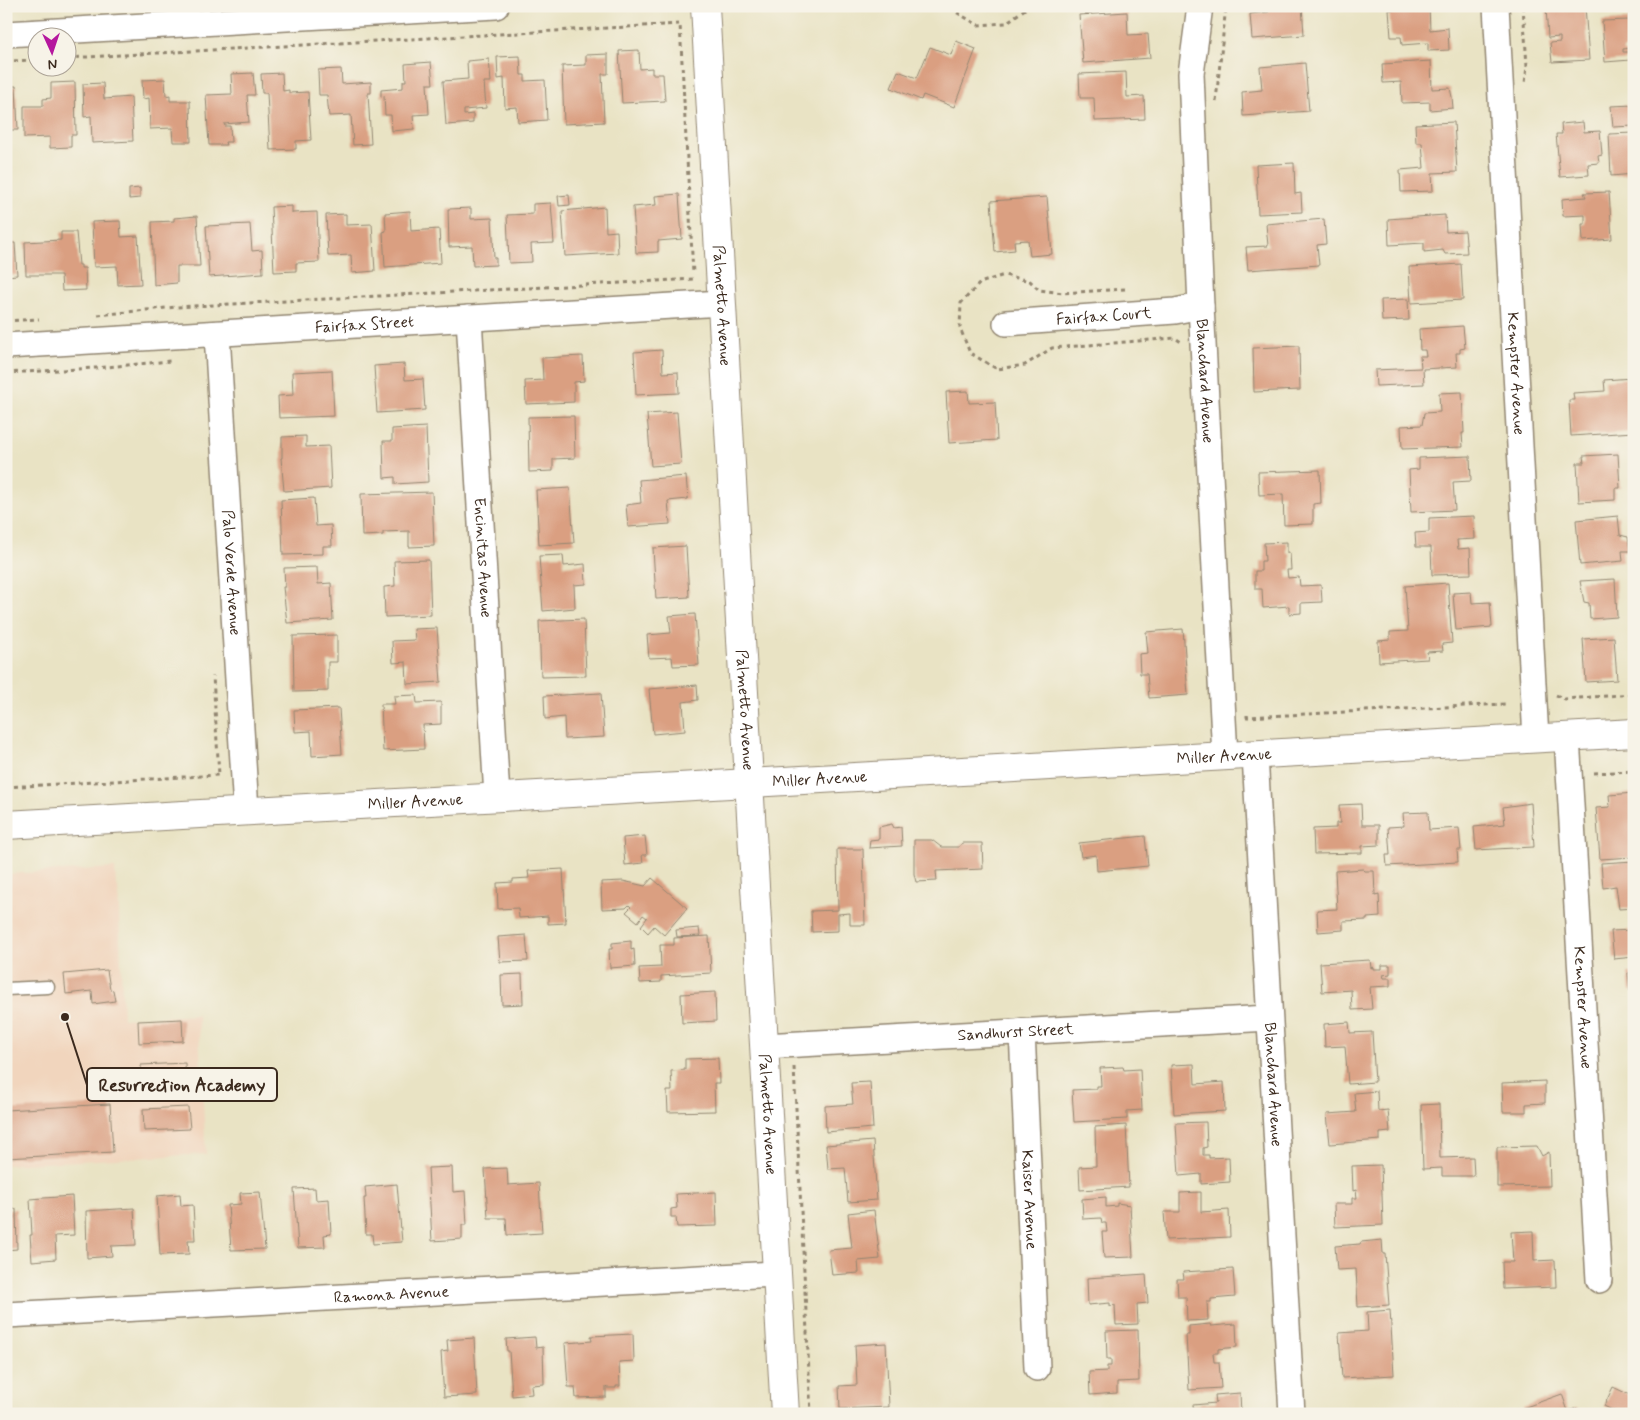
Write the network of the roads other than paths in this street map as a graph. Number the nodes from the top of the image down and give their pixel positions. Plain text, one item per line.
1 (496, 6) edge
2 (705, 6) edge
3 (1200, 6) edge
4 (1496, 6) edge
5 (6, 34) edge
6 (722, 304) junction
7 (1201, 306) junction
8 (469, 318) junction
9 (1006, 323) dead end
10 (217, 334) junction
11 (6, 346) edge
12 (1634, 733) edge
13 (1567, 737) junction
14 (1536, 739) junction
15 (1255, 755) junction
16 (1225, 756) junction
17 (749, 783) junction
18 (497, 797) junction
19 (246, 811) junction
20 (6, 825) edge
21 (48, 987) dead end
22 (6, 989) edge
23 (1269, 1018) junction
24 (1022, 1031) junction
25 (764, 1046) junction
26 (776, 1274) junction
27 (1599, 1280) dead end
28 (6, 1315) edge
29 (1037, 1368) dead end
30 (785, 1414) edge
31 (1292, 1414) edge

1 - 5 street
2 - 6 street, Palmetto Avenue
3 - 7 street, Blanchard Avenue
4 - 14 street, Kempster Avenue
6 - 8 street, Fairfax Street
6 - 17 street, Palmetto Avenue
7 - 9 street, Fairfax Court
7 - 16 street, Blanchard Avenue
8 - 10 street, Fairfax Street
8 - 18 street, Encinitas Avenue
10 - 11 street, Fairfax Street
10 - 19 street, Palo Verde Avenue
12 - 13 street, Miller Avenue
13 - 14 street, Miller Avenue
13 - 27 street, Kempster Avenue
14 - 15 street, Miller Avenue
15 - 16 street, Miller Avenue
15 - 23 street, Blanchard Avenue
16 - 17 street, Miller Avenue
17 - 18 street, Miller Avenue
17 - 25 street, Palmetto Avenue
18 - 19 street, Miller Avenue
19 - 20 street, Miller Avenue
21 - 22 lane
23 - 24 street, Sandhurst Street
23 - 31 street, Blanchard Avenue
24 - 25 street, Sandhurst Street
24 - 29 street, Kaiser Avenue
25 - 26 street, Palmetto Avenue
26 - 28 street, Ramona Avenue
26 - 30 street, Palmetto Avenue

